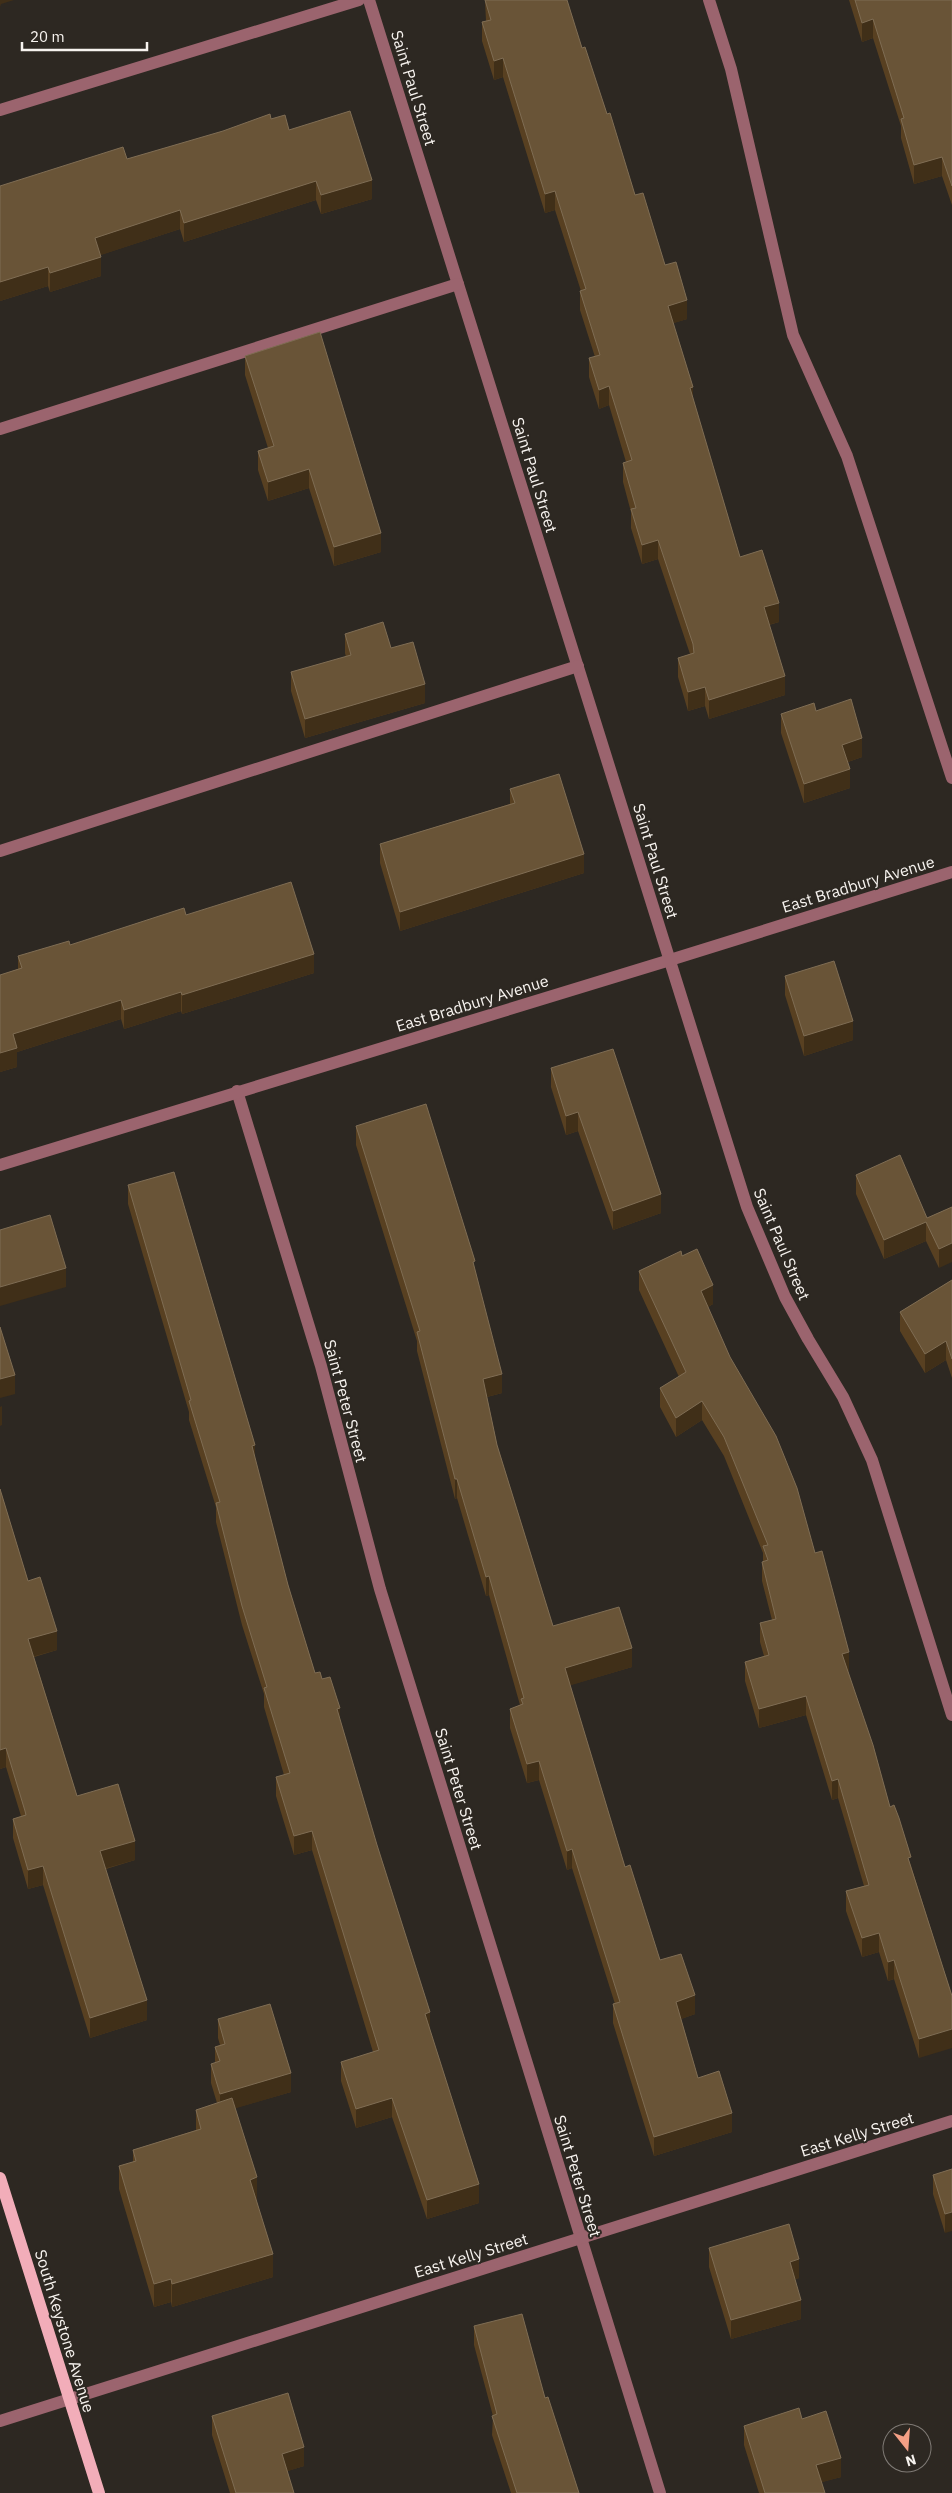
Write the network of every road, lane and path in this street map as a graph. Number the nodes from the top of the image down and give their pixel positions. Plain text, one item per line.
1 (359, 0) edge
2 (369, 0) edge
3 (710, 0) edge
4 (0, 110) edge
5 (458, 284) junction
6 (0, 429) edge
7 (578, 666) junction
8 (952, 778) edge
9 (0, 851) edge
10 (952, 872) edge
11 (670, 960) junction
12 (237, 1091) junction
13 (0, 1165) edge
14 (952, 1715) edge
15 (952, 2121) edge
16 (0, 2178) edge
17 (580, 2238) junction
18 (69, 2398) junction
19 (0, 2421) edge
20 (99, 2493) edge
21 (660, 2493) edge

1 - 4 street
2 - 5 street, Saint Paul Street
3 - 8 street
5 - 6 street
5 - 7 street, Saint Paul Street
7 - 9 street
7 - 11 street, Saint Paul Street
10 - 11 street, East Bradbury Avenue
11 - 12 street, East Bradbury Avenue
11 - 14 street, Saint Paul Street
12 - 13 street, East Bradbury Avenue
12 - 17 street, Saint Peter Street
15 - 17 street, East Kelly Street
16 - 18 main road, South Keystone Avenue
17 - 18 street, East Kelly Street
17 - 21 street, Saint Peter Street
18 - 19 street, East Kelly Street
18 - 20 main road, South Keystone Avenue

